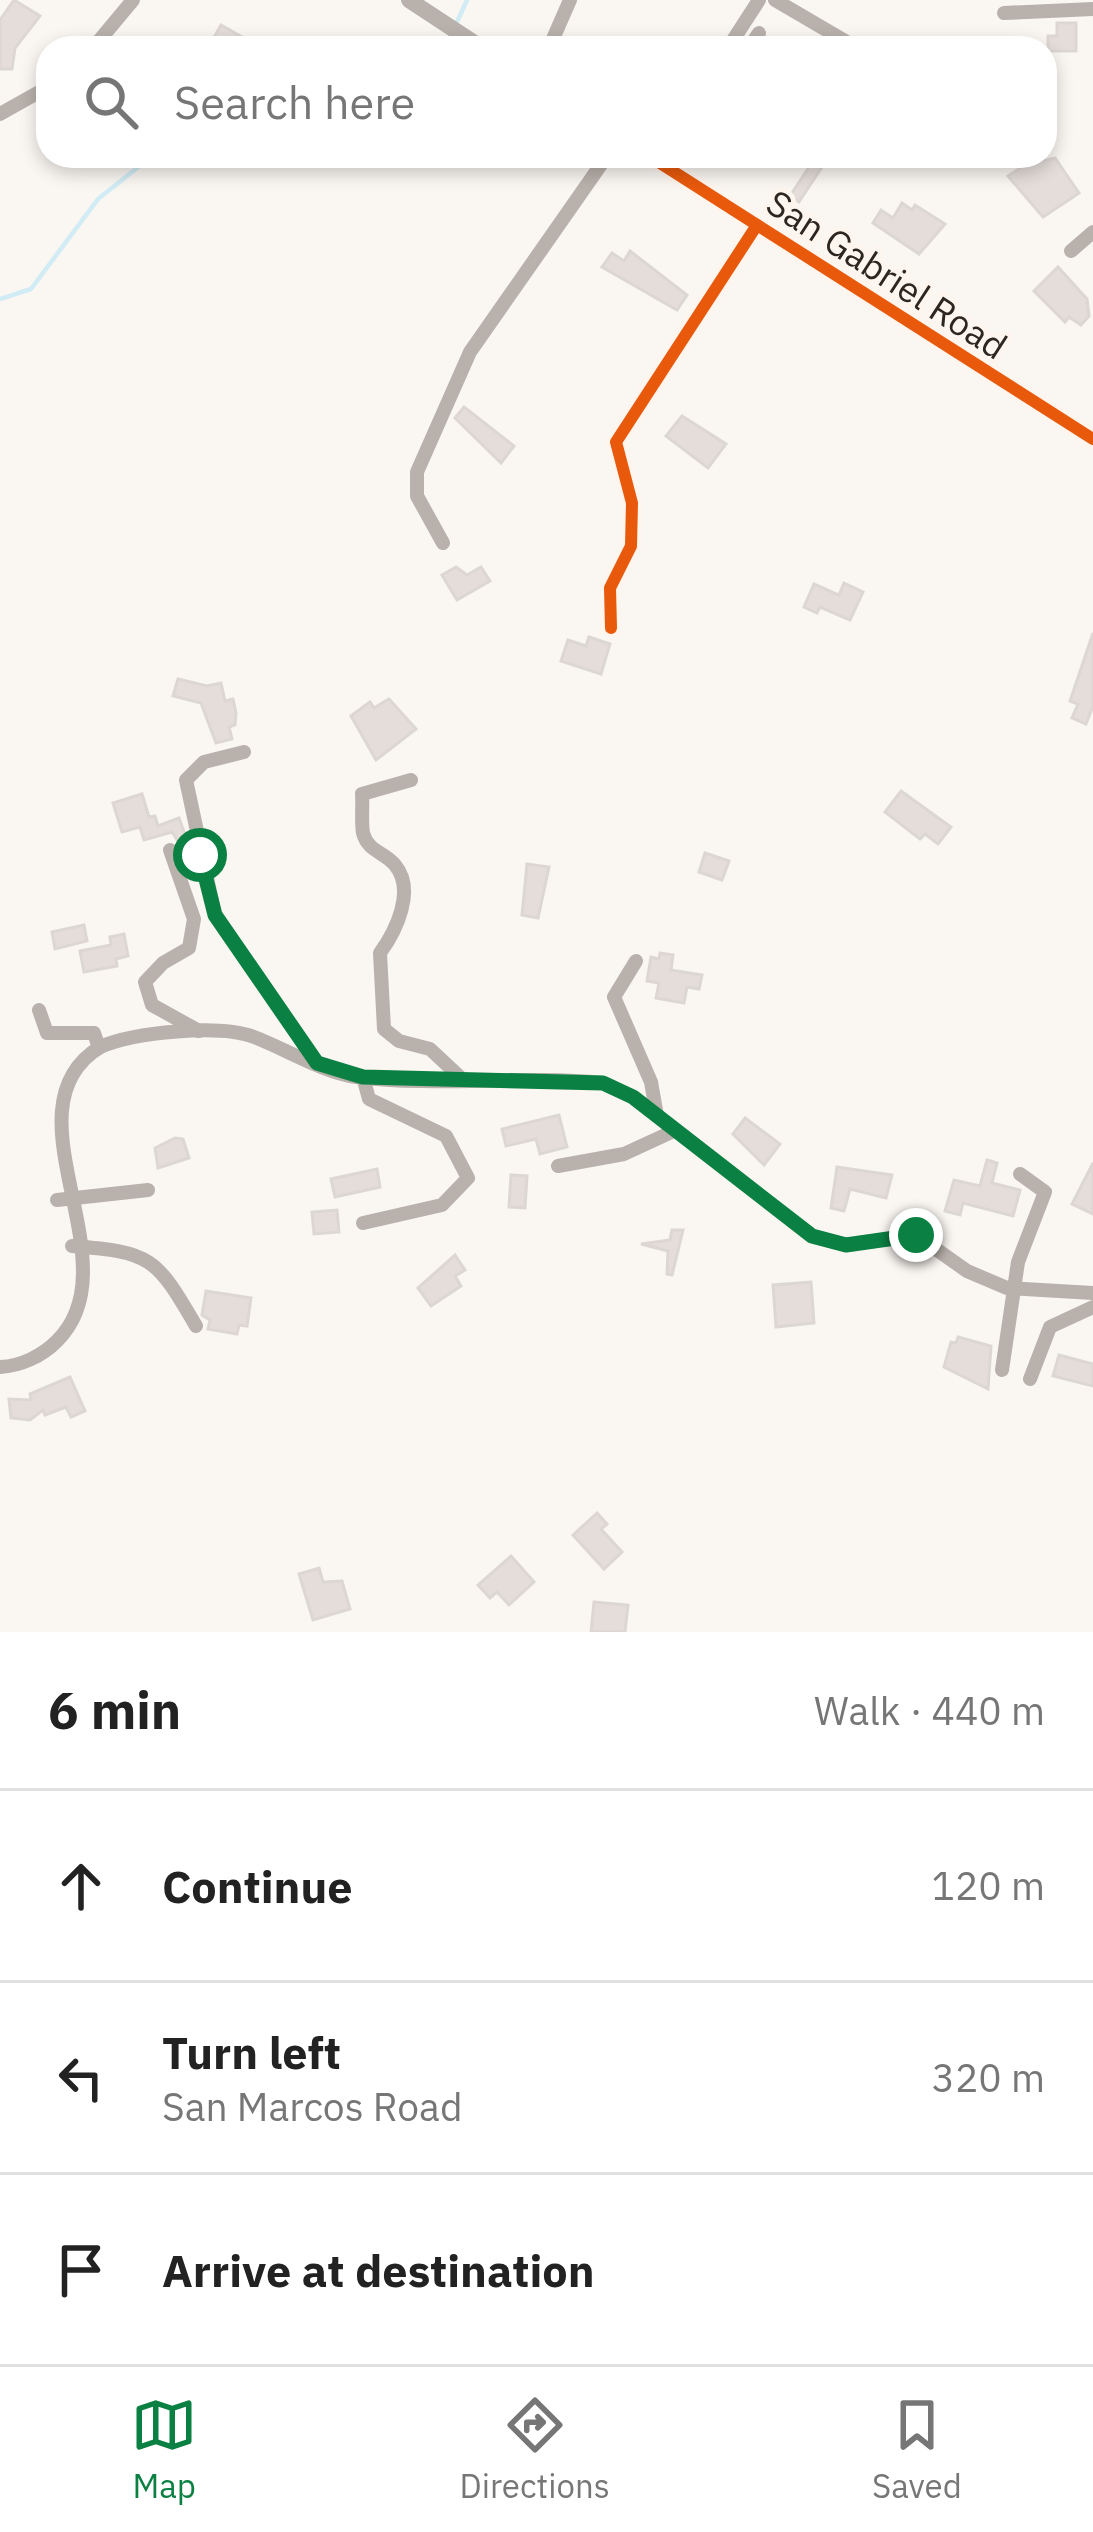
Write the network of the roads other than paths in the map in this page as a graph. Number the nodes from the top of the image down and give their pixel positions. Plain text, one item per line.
1 (134, 0) edge
2 (409, 0) edge
3 (571, 0) edge
4 (759, 0) edge
5 (775, 0) edge
6 (1093, 9) edge
7 (1004, 13) dead end
8 (760, 33) dead end
9 (103, 36) edge
10 (464, 36) edge
11 (554, 36) edge
12 (736, 36) edge
13 (758, 36) edge
14 (836, 36) edge
15 (36, 94) edge
16 (0, 114) edge
17 (599, 168) edge
18 (675, 168) edge
19 (757, 225) junction
20 (1093, 232) edge
21 (1071, 251) dead end
22 (1093, 439) edge
23 (442, 543) dead end
24 (610, 628) dead end
25 (244, 752) dead end
26 (411, 780) dead end
27 (170, 850) dead end
28 (636, 961) dead end
29 (39, 1010) dead end
30 (199, 1031) junction
31 (99, 1048) junction
32 (317, 1063) junction
33 (363, 1077) junction
34 (461, 1078) junction
35 (657, 1116) junction
36 (44, 1120) dead end
37 (676, 1130) junction
38 (558, 1166) dead end
39 (1020, 1174) dead end
40 (50, 1178) dead end
41 (148, 1190) dead end
42 (57, 1201) junction
43 (363, 1223) dead end
44 (72, 1246) junction
45 (1017, 1289) junction
46 (1093, 1293) edge
47 (1093, 1307) edge
48 (196, 1326) dead end
49 (0, 1367) edge
50 (1002, 1370) dead end
51 (1030, 1379) dead end

1 - 9 street
2 - 10 street
3 - 11 street
4 - 12 street
5 - 14 street
6 - 7 street
8 - 13 street
15 - 16 street
17 - 23 street
18 - 19 street, San Gabriel Road
19 - 22 street, San Gabriel Road
19 - 24 street
20 - 21 street
25 - 32 street
26 - 34 street
27 - 30 street
28 - 35 street
29 - 31 street
30 - 31 street
30 - 32 street
31 - 36 street
32 - 33 street
33 - 34 street
33 - 43 street
34 - 35 street
35 - 37 street
37 - 38 street
37 - 45 street
39 - 45 street
40 - 42 street
41 - 42 street
42 - 44 street
44 - 48 street
44 - 49 street
45 - 46 street
45 - 50 street
47 - 51 street

